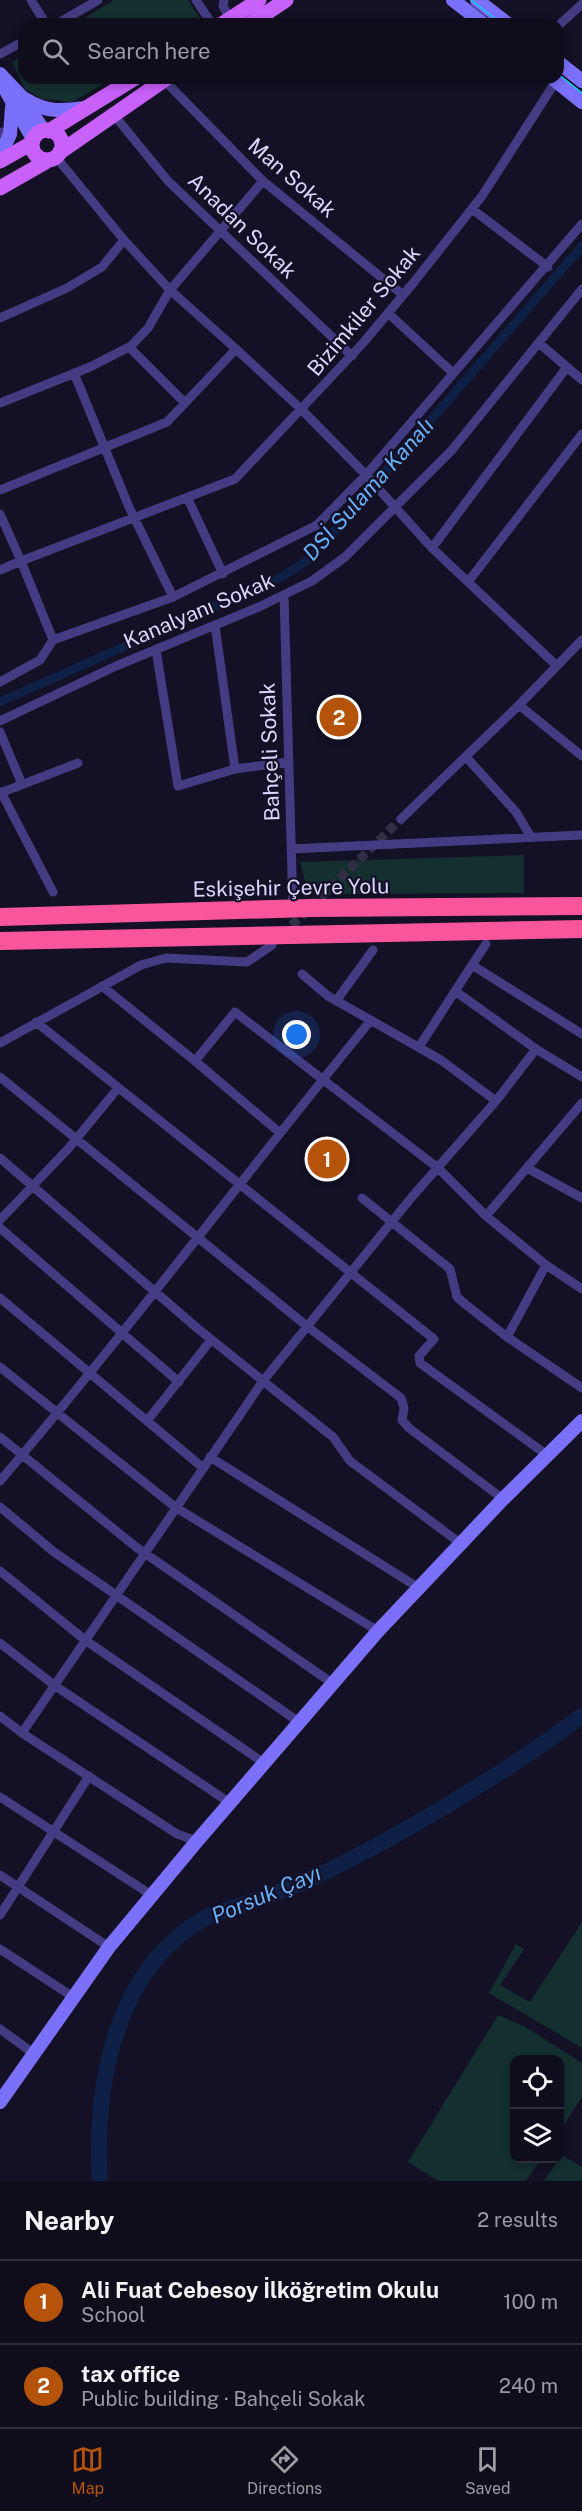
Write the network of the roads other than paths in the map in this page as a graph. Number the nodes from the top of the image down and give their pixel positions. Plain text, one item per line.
1 (31, 0) edge
2 (98, 0) edge
3 (196, 0) edge
4 (224, 0) edge
5 (286, 0) edge
6 (453, 0) edge
7 (477, 0) edge
8 (253, 2) edge
9 (582, 4) edge
10 (42, 18) edge
11 (67, 18) edge
12 (208, 18) edge
13 (225, 18) edge
14 (230, 18) edge
15 (258, 18) edge
16 (476, 18) edge
17 (500, 18) edge
18 (564, 20) edge
19 (18, 44) edge
20 (0, 54) edge
21 (564, 67) edge
22 (0, 74) edge
23 (0, 80) edge
24 (582, 81) edge
25 (125, 84) edge
26 (158, 84) edge
27 (170, 84) edge
28 (551, 84) edge
29 (559, 84) edge
30 (16, 100) junction
31 (582, 102) edge
32 (86, 108) junction
33 (114, 115) junction
34 (39, 136) junction
35 (0, 156) edge
36 (55, 156) junction
37 (0, 161) edge
38 (263, 181) junction
39 (0, 188) edge
40 (472, 209) junction
41 (582, 224) edge
42 (220, 231) junction
43 (124, 240) junction
44 (548, 267) junction
45 (170, 290) junction
46 (582, 290) edge
47 (404, 295) junction
48 (388, 313) junction
49 (0, 318) edge
50 (539, 343) junction
51 (129, 347) junction
52 (236, 349) junction
53 (352, 356) junction
54 (567, 367) junction
55 (74, 373) junction
56 (453, 373) junction
57 (582, 380) edge
58 (0, 403) edge
59 (185, 403) junction
60 (302, 410) junction
61 (582, 434) edge
62 (104, 447) junction
63 (369, 477) junction
64 (0, 490) edge
65 (188, 497) junction
66 (394, 504) junction
67 (0, 514) edge
68 (134, 517) junction
69 (432, 548) junction
70 (21, 561) junction
71 (0, 570) edge
72 (223, 574) junction
73 (468, 582) junction
74 (284, 595) junction
75 (173, 597) junction
76 (215, 625) junction
77 (53, 640) junction
78 (582, 640) edge
79 (156, 650) junction
80 (557, 666) junction
81 (0, 682) edge
82 (519, 705) junction
83 (0, 721) edge
84 (0, 732) edge
85 (582, 756) edge
86 (466, 757) junction
87 (288, 762) junction
88 (78, 763) dead end
89 (235, 769) junction
90 (22, 784) junction
91 (1, 792) edge
92 (400, 819) tunnel mouth
93 (582, 835) edge
94 (531, 837) junction
95 (291, 849) junction
96 (53, 892) dead end
97 (582, 906) edge
98 (293, 909) junction
99 (0, 917) edge
100 (582, 929) edge
101 (0, 941) edge
102 (486, 944) dead end
103 (272, 945) dead end
104 (373, 950) dead end
105 (472, 965) junction
106 (302, 974) dead end
107 (102, 986) junction
108 (455, 991) junction
109 (336, 1001) junction
110 (370, 1020) junction
111 (36, 1022) junction
112 (582, 1034) edge
113 (0, 1043) edge
114 (419, 1047) junction
115 (536, 1050) junction
116 (195, 1061) junction
117 (0, 1077) edge
118 (582, 1077) edge
119 (322, 1080) junction
120 (117, 1088) junction
121 (496, 1101) junction
122 (582, 1102) edge
123 (578, 1115) edge
124 (279, 1132) junction
125 (76, 1139) junction
126 (0, 1158) edge
127 (438, 1168) junction
128 (527, 1168) junction
129 (240, 1184) junction
130 (33, 1188) junction
131 (362, 1198) dead end
132 (582, 1198) edge
133 (486, 1216) junction
134 (0, 1220) edge
135 (392, 1221) junction
136 (0, 1228) edge
137 (199, 1237) junction
138 (546, 1265) junction
139 (351, 1273) junction
140 (582, 1289) edge
141 (156, 1293) junction
142 (0, 1298) edge
143 (308, 1327) junction
144 (123, 1333) junction
145 (507, 1337) junction
146 (212, 1340) junction
147 (0, 1367) edge
148 (90, 1374) junction
149 (263, 1381) junction
150 (179, 1382) junction
151 (582, 1388) edge
152 (56, 1414) junction
153 (147, 1421) junction
154 (582, 1421) edge
155 (0, 1437) edge
156 (22, 1455) junction
157 (547, 1455) junction
158 (210, 1457) junction
159 (202, 1467) junction
160 (0, 1481) edge
161 (503, 1499) junction
162 (0, 1507) edge
163 (175, 1507) junction
164 (460, 1543) junction
165 (144, 1552) junction
166 (0, 1571) edge
167 (418, 1588) junction
168 (116, 1595) junction
169 (378, 1632) junction
170 (85, 1640) junction
171 (0, 1643) edge
172 (332, 1683) junction
173 (54, 1685) junction
174 (0, 1716) edge
175 (299, 1722) junction
176 (22, 1733) junction
177 (264, 1763) junction
178 (88, 1776) junction
179 (0, 1797) edge
180 (230, 1803) junction
181 (53, 1832) junction
182 (197, 1841) junction
183 (0, 1875) edge
184 (19, 1887) junction
185 (153, 1896) junction
186 (0, 1915) edge
187 (109, 1947) junction
188 (0, 1949) edge
189 (73, 1997) junction
190 (0, 2029) edge
191 (33, 2053) junction
192 (0, 2102) edge

1 - 10 street
2 - 11 street
3 - 12 street
4 - 13 street
5 - 15 main road
6 - 16 street
7 - 17 street
8 - 14 main road
9 - 18 street
19 - 20 street
21 - 24 street
22 - 30 street
23 - 30 street
25 - 32 main road
26 - 33 main road
27 - 38 street, Man Sokak
28 - 40 street, Bizimkiler Sokak
29 - 31 street
30 - 32 street
30 - 34 street
30 - 35 street
32 - 34 main road
33 - 36 main road
33 - 42 street, Anadan Sokak
34 - 36 main road
34 - 36 main road
34 - 37 main road
36 - 39 main road
36 - 43 street
38 - 42 street
38 - 47 street, Man Sokak
40 - 44 street
40 - 47 street, Bizimkiler Sokak
41 - 44 street
42 - 45 street
42 - 53 street, Anadan Sokak
43 - 45 street
43 - 49 street
44 - 56 street
45 - 51 street
45 - 52 street
46 - 50 street, Kanalyanı Sokak
47 - 48 street, Bizimkiler Sokak
48 - 53 street, Bizimkiler Sokak
48 - 56 street
50 - 54 street
50 - 66 street, Kanalyanı Sokak
51 - 55 street
51 - 59 street
52 - 59 street
52 - 60 street
53 - 60 street, Bizimkiler Sokak
54 - 57 street
54 - 69 street
55 - 58 street
55 - 62 street
56 - 63 street
59 - 62 street
60 - 63 street
60 - 65 street, Bizimkiler Sokak
61 - 73 street
62 - 64 street
62 - 68 street
63 - 66 street
63 - 72 street
65 - 68 street, Bizimkiler Sokak
65 - 72 street
66 - 69 street
66 - 74 street, Kanalyanı Sokak
67 - 70 street
68 - 70 street, Bizimkiler Sokak
68 - 75 street
69 - 73 street
70 - 71 street, Bizimkiler Sokak
70 - 77 street
72 - 75 street
73 - 80 street
74 - 76 street, Kanalyanı Sokak
74 - 87 street, Bahçeli Sokak
75 - 77 street
76 - 79 street, Kanalyanı Sokak
76 - 89 street
77 - 81 street
78 - 80 street
79 - 83 street, Kanalyanı Sokak
79 - 89 street
80 - 82 street
82 - 85 street
82 - 86 street
84 - 90 street
86 - 92 street
86 - 94 street
87 - 89 street
87 - 95 street, Bahçeli Sokak
88 - 90 street
90 - 91 street
91 - 96 street
93 - 94 street
94 - 95 street
95 - 98 street, Bahçeli Sokak
97 - 98 highway, Eskişehir Çevre Yolu
98 - 99 highway, Eskişehir Çevre Yolu
100 - 101 highway
102 - 105 street
103 - 107 street
104 - 109 street
105 - 108 street
105 - 112 street
106 - 109 street
107 - 111 street
107 - 116 street
108 - 114 street
108 - 115 street
109 - 110 street
110 - 114 street
110 - 119 street
111 - 113 street
111 - 120 street
114 - 121 street
115 - 118 street
115 - 121 street
116 - 119 street
116 - 124 street
117 - 125 street
119 - 124 street
119 - 127 street
120 - 125 street
120 - 129 street
121 - 127 street
122 - 123 street
123 - 128 street
124 - 129 street
125 - 130 street
125 - 137 street
126 - 130 street
127 - 133 street
127 - 135 street
128 - 132 street
128 - 133 street
129 - 137 street
129 - 139 street
130 - 134 street
130 - 141 street
131 - 135 street
133 - 138 street
135 - 139 street
135 - 145 street
136 - 144 street
137 - 141 street
137 - 143 street
138 - 140 street
138 - 145 street
139 - 143 street
139 - 157 street
141 - 144 street
141 - 146 street
142 - 148 street
143 - 149 street
143 - 161 street
144 - 148 street
144 - 150 street
145 - 151 street
146 - 149 street
146 - 150 street
147 - 152 street
148 - 152 street
148 - 153 street
149 - 158 street
149 - 164 street
150 - 153 street
152 - 156 street
152 - 163 street
153 - 159 street
154 - 157 street
155 - 156 street
156 - 160 street
156 - 165 street
157 - 161 street
158 - 159 street
158 - 167 street
159 - 163 street
161 - 164 street
162 - 168 street
163 - 165 street
163 - 169 street
164 - 167 street
165 - 168 street
165 - 172 street
166 - 170 street
167 - 169 street
168 - 170 street
168 - 175 street
169 - 172 street
170 - 173 street
170 - 177 street
171 - 173 street
172 - 175 street
173 - 176 street
173 - 180 street
174 - 176 street
175 - 177 street
176 - 178 street
177 - 180 street
178 - 181 street
178 - 182 street
179 - 181 street
180 - 182 street
181 - 184 street
181 - 185 street
182 - 185 street
183 - 184 street
184 - 186 street
184 - 187 street
185 - 187 street
187 - 189 street
188 - 189 street
189 - 191 street
190 - 191 street
191 - 192 street

